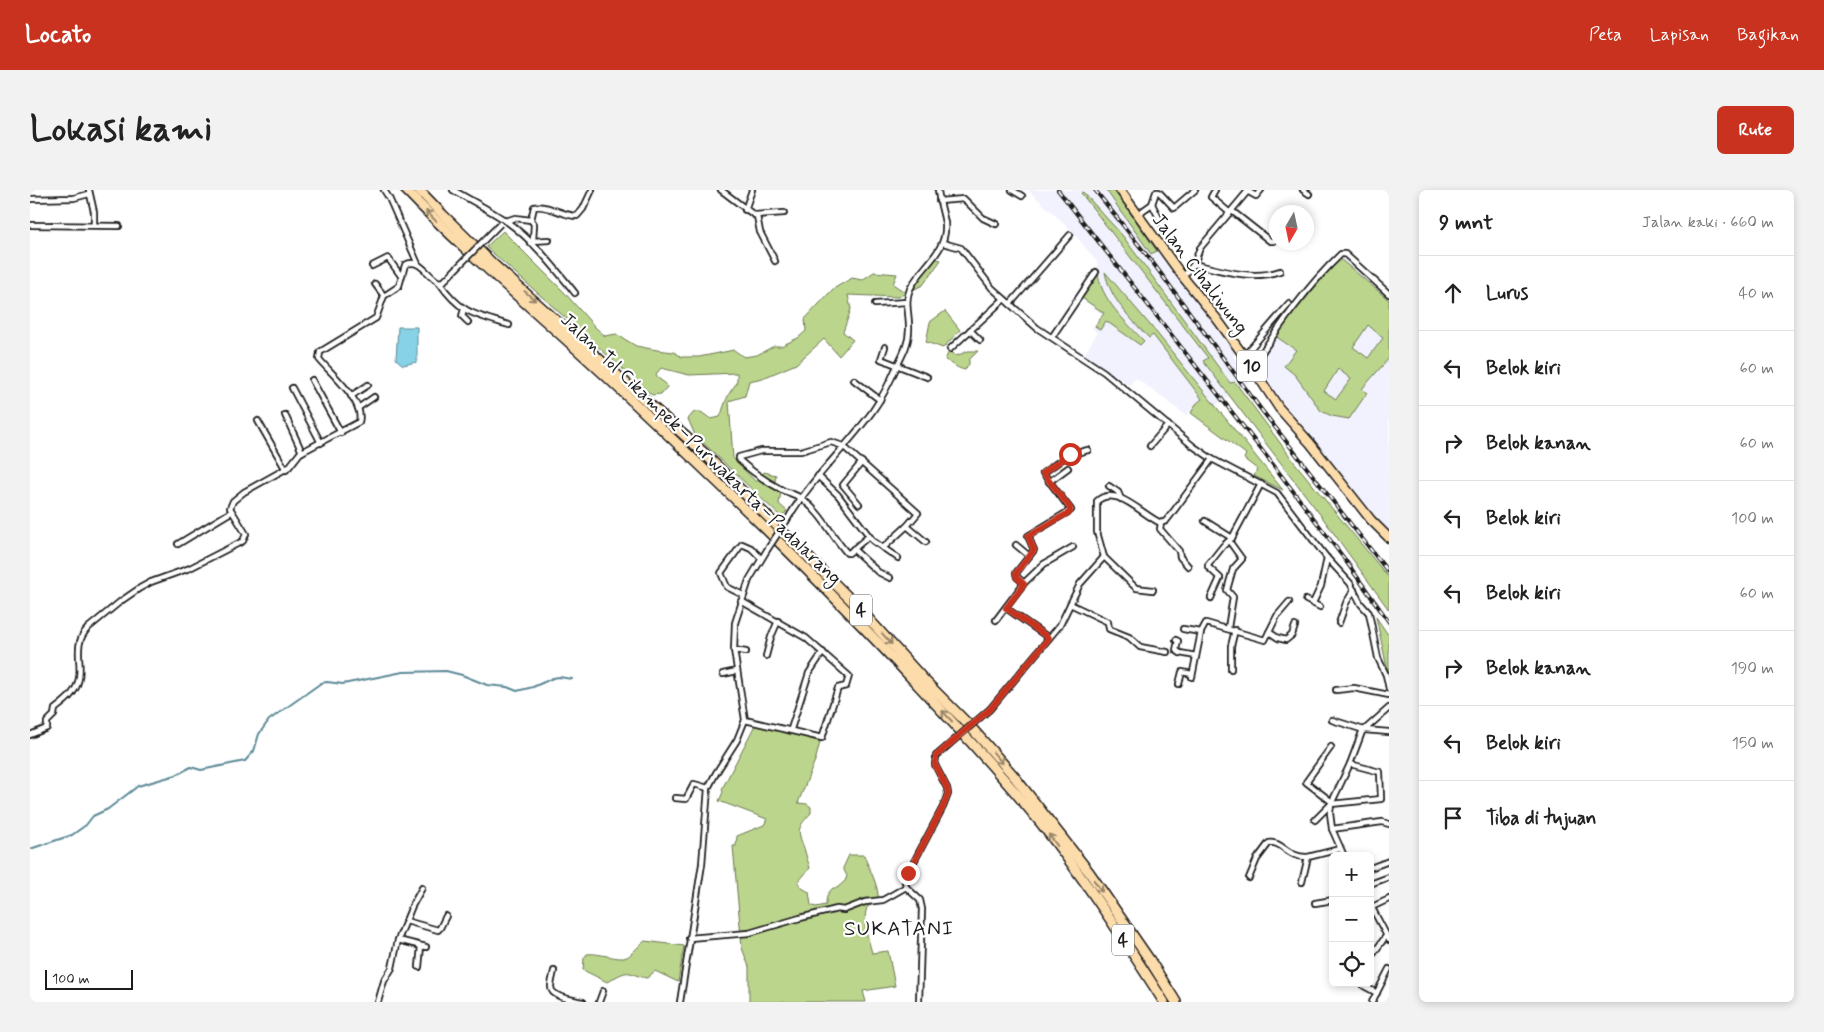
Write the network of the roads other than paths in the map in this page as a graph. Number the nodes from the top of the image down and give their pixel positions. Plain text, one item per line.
1 (66, 190) edge
2 (384, 190) edge
3 (406, 190) edge
4 (419, 190) edge
5 (453, 190) edge
6 (592, 190) edge
7 (721, 190) edge
8 (938, 190) edge
9 (1012, 190) edge
10 (1121, 190) edge
11 (1195, 190) edge
12 (1215, 190) edge
13 (1261, 190) edge
14 (1304, 190) edge
15 (750, 191) edge
16 (1246, 191) edge
17 (89, 192) edge
18 (1309, 194) dead end
19 (1022, 196) dead end
20 (65, 198) junction
21 (30, 199) edge
22 (939, 201) junction
23 (1152, 204) junction
24 (745, 210) junction
25 (1231, 212) junction
26 (784, 213) dead end
27 (1136, 215) junction
28 (757, 216) junction
29 (531, 220) junction
30 (503, 221) junction
31 (996, 224) dead end
32 (30, 225) edge
33 (94, 225) junction
34 (119, 226) dead end
35 (1163, 226) dead end
36 (1070, 236) dead end
37 (549, 240) dead end
38 (1269, 240) edge
39 (532, 242) junction
40 (943, 243) junction
41 (775, 261) dead end
42 (418, 264) junction
43 (1194, 264) junction
44 (372, 266) dead end
45 (1096, 272) dead end
46 (1280, 272) dead end
47 (401, 276) junction
48 (1183, 278) junction
49 (439, 282) junction
50 (375, 284) dead end
51 (576, 293) dead end
52 (1389, 294) edge
53 (384, 296) junction
54 (1004, 299) junction
55 (907, 302) junction
56 (875, 304) dead end
57 (1010, 304) junction
58 (1289, 304) dead end
59 (464, 308) junction
60 (468, 322) dead end
61 (509, 325) dead end
62 (970, 330) junction
63 (1052, 337) junction
64 (980, 340) dead end
65 (886, 347) dead end
66 (950, 350) dead end
67 (1244, 356) junction
68 (898, 365) junction
69 (1252, 367) junction
70 (927, 377) dead end
71 (312, 380) dead end
72 (854, 380) dead end
73 (368, 385) dead end
74 (292, 388) dead end
75 (351, 396) junction
76 (374, 396) dead end
77 (880, 400) junction
78 (358, 408) junction
79 (285, 415) dead end
80 (258, 421) dead end
81 (1168, 425) junction
82 (341, 433) junction
83 (321, 443) junction
84 (843, 446) junction
85 (1150, 446) dead end
86 (1088, 450) dead end
87 (302, 452) junction
88 (1212, 459) junction
89 (862, 462) junction
90 (1068, 468) dead end
91 (286, 470) junction
92 (818, 476) junction
93 (1049, 482) junction
94 (1261, 484) junction
95 (1109, 486) dead end
96 (801, 498) junction
97 (1122, 499) junction
98 (859, 504) dead end
99 (231, 512) junction
100 (1205, 521) dead end
101 (1161, 523) junction
102 (907, 526) junction
103 (869, 536) junction
104 (1389, 538) edge
105 (1231, 539) junction
106 (926, 542) dead end
107 (178, 544) dead end
108 (1016, 545) dead end
109 (1073, 547) dead end
110 (883, 548) junction
111 (854, 549) junction
112 (1028, 555) junction
113 (1104, 557) junction
114 (761, 558) junction
115 (898, 558) dead end
116 (1326, 558) junction
117 (1188, 566) dead end
118 (890, 578) dead end
119 (1024, 584) junction
120 (1153, 590) dead end
121 (1354, 590) junction
122 (743, 595) junction
123 (1211, 598) dead end
124 (1306, 600) dead end
125 (741, 601) junction
126 (1289, 602) dead end
127 (1313, 603) junction
128 (1070, 604) junction
129 (1320, 607) dead end
130 (1006, 608) junction
131 (996, 620) dead end
132 (778, 622) junction
133 (1339, 623) dead end
134 (1295, 626) dead end
135 (1228, 628) junction
136 (1183, 629) dead end
137 (1235, 630) junction
138 (1201, 632) junction
139 (1269, 632) junction
140 (1049, 638) junction
141 (1176, 640) dead end
142 (734, 650) junction
143 (746, 652) dead end
144 (823, 652) junction
145 (1167, 652) dead end
146 (766, 656) dead end
147 (1196, 656) junction
148 (1231, 669) dead end
149 (737, 671) junction
150 (723, 674) dead end
151 (1179, 684) dead end
152 (1389, 689) edge
153 (1336, 690) dead end
154 (1389, 695) edge
155 (1389, 708) edge
156 (744, 720) junction
157 (1332, 720) dead end
158 (791, 729) junction
159 (1364, 730) junction
160 (1389, 732) edge
161 (30, 735) edge
162 (1331, 747) dead end
163 (1350, 764) junction
164 (708, 788) junction
165 (675, 798) dead end
166 (1331, 803) junction
167 (1315, 820) dead end
168 (1389, 824) edge
169 (1332, 829) junction
170 (1340, 850) joint
171 (1308, 857) junction
172 (1389, 861) edge
173 (1374, 867) edge
174 (1389, 877) edge
175 (1249, 878) dead end
176 (1302, 882) dead end
177 (1374, 883) edge
178 (906, 887) junction
179 (422, 888) dead end
180 (1389, 899) edge
181 (1329, 901) edge
182 (1314, 903) dead end
183 (1374, 905) edge
184 (1374, 912) edge
185 (446, 916) dead end
186 (406, 922) junction
187 (689, 938) junction
188 (1388, 938) edge
189 (398, 940) junction
190 (1374, 953) dead end
191 (419, 966) dead end
192 (1389, 969) edge
193 (554, 971) dead end
194 (1366, 987) edge
195 (603, 991) dead end
196 (1377, 993) junction
197 (378, 1002) edge
198 (583, 1002) edge
199 (599, 1002) edge
200 (680, 1002) edge
201 (919, 1002) edge
202 (1164, 1002) edge
203 (1176, 1002) edge
204 (1372, 1002) edge

1 - 20 street
2 - 42 street
202 -> 3 highway, Jalan Tol Cikampek–Purwakarta–Padalarang / 4
4 -> 203 highway, Jalan Tol Cikampek–Purwakarta–Padalarang / 4
5 - 30 street
6 - 29 street
7 - 24 street
8 - 22 street
9 - 19 street
10 - 27 highway, Jalan Cihaliwung / 10
11 - 23 street
12 - 25 street
13 - 16 street
14 - 18 street
15 - 24 street
16 - 25 street
17 - 20 street
17 - 33 street
20 - 21 street
22 - 31 street
22 - 40 street
23 - 27 street
23 - 35 street
24 - 28 street
25 - 38 street
25 - 43 street
26 - 28 street
27 - 48 highway, Jalan Cihaliwung / 10
28 - 41 street
29 - 30 street
29 - 39 street
30 - 39 street
30 - 49 street, bridge
32 - 33 street
33 - 34 street
36 - 57 street
37 - 39 street
39 - 51 street
40 - 54 street
40 - 55 street
42 - 47 street
42 - 49 street
43 - 46 street
43 - 48 street
44 - 47 street
45 - 63 street
47 - 53 street
48 - 67 highway, Jalan Cihaliwung / 10
49 - 59 street
50 - 53 street
52 - 69 street
53 - 75 street
54 - 57 street
54 - 62 street
55 - 56 street
55 - 68 street
57 - 63 street
58 - 67 street
59 - 60 street
59 - 61 street
62 - 64 street
62 - 66 street
63 - 81 street
65 - 68 street
67 - 69 highway, Jalan Cihaliwung / 10
68 - 70 street
68 - 77 street
69 - 104 highway, Jalan Cihaliwung / 10
71 - 82 street
72 - 77 street
73 - 75 street
74 - 83 street
75 - 78 street
76 - 78 street
77 - 84 street
78 - 82 street
79 - 87 street
80 - 91 street
81 - 85 street
81 - 88 street
82 - 83 street
83 - 87 street
84 - 89 street
84 - 92 street
84 - 96 street
86 - 93 street
87 - 91 street
88 - 94 street
88 - 101 street
89 - 98 street
89 - 102 street
90 - 93 street
91 - 99 street
92 - 96 street
92 - 103 street
93 - 112 street
94 - 105 street
94 - 116 street
95 - 97 street
96 - 111 street
96 - 114 street, bridge
97 - 101 street
97 - 113 street
99 - 107 street
99 - 161 street
100 - 105 street
101 - 117 street
102 - 106 street
102 - 110 street
103 - 110 street
103 - 111 street
105 - 123 street
105 - 135 street
108 - 112 street
109 - 119 street
110 - 115 street
111 - 118 street
112 - 119 street
113 - 120 street
113 - 128 street
114 - 122 street
114 - 122 street
116 - 121 street
116 - 127 street
119 - 130 street
121 - 133 street
121 - 152 street
122 - 125 street
124 - 127 street
125 - 132 street
125 - 142 street
126 - 139 street
127 - 129 street
128 - 140 street
128 - 145 street
130 - 131 street
130 - 140 street
132 - 144 street
132 - 146 street
134 - 139 street
135 - 137 street
135 - 138 street
136 - 138 street
137 - 139 street
137 - 148 street
138 - 147 street
140 - 178 street, bridge
141 - 147 street
142 - 143 street
142 - 149 street
144 - 158 street
144 - 158 street
147 - 151 street
149 - 150 street
149 - 156 street
153 - 154 street
155 - 159 street
156 - 158 street
156 - 164 street
157 - 159 street
159 - 160 street
159 - 163 street
162 - 166 street
163 - 166 street
163 - 166 street
164 - 165 street
164 - 187 street
166 - 167 street
166 - 169 street
168 - 169 street
169 - 170 street
170 - 171 street
171 - 175 street
171 - 176 street
172 - 173 street
174 - 177 street
178 - 187 street
178 - 201 street
179 - 186 street
180 - 183 street
181 - 182 street
184 - 188 street
185 - 186 street
186 - 189 street
187 - 200 street
188 - 190 street
189 - 191 street
189 - 197 street
192 - 196 street
193 - 198 street
194 - 196 street
195 - 199 street
196 - 204 street

